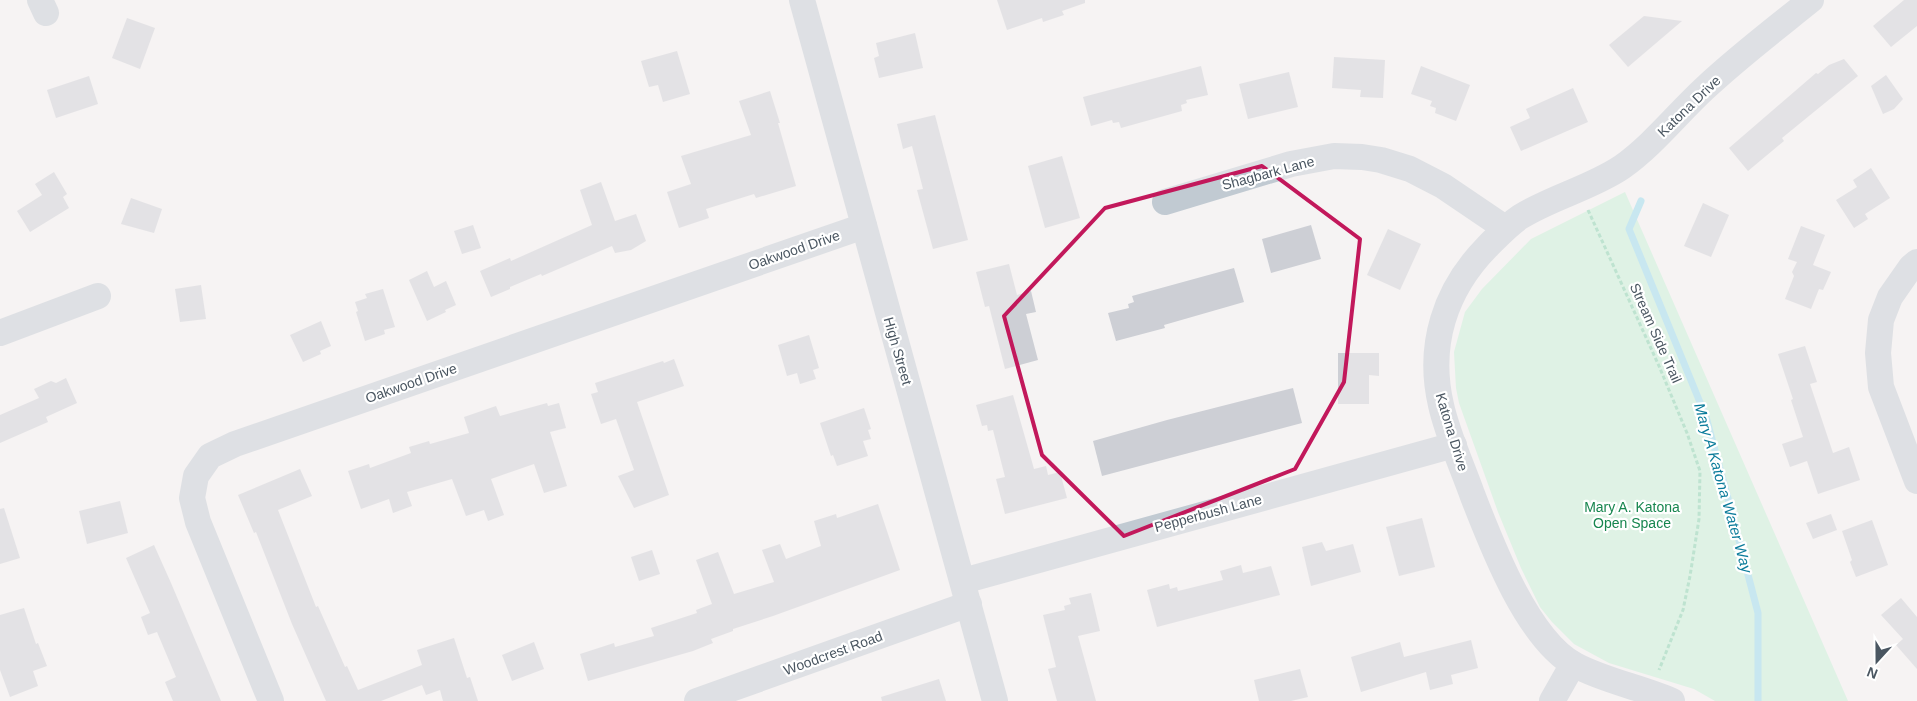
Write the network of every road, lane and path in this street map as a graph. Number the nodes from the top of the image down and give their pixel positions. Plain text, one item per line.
1 (1811, 0) edge
2 (805, 1) edge
3 (1579, 190) junction
4 (1165, 202) dead end
5 (864, 226) junction
6 (1505, 228) junction
7 (1917, 262) edge
8 (98, 296) dead end
9 (0, 333) edge
10 (1454, 445) junction
11 (1917, 480) edge
12 (966, 593) junction
13 (1573, 664) junction
14 (1661, 696) edge
15 (271, 701) edge
16 (697, 701) edge
17 (994, 701) edge
18 (1552, 701) edge

1 - 3 street, Katona Drive
2 - 5 street, High Street
3 - 6 street, Katona Drive
3 - 14 path, Stream Side Trail
4 - 6 street, Shagbark Lane
5 - 12 street, High Street
5 - 15 street, Oakwood Drive
6 - 10 street, Katona Drive
7 - 11 street
8 - 9 street
10 - 12 street, Pepperbush Lane
10 - 13 street, Katona Drive
12 - 16 street, Woodcrest Road
12 - 17 street, High Street
13 - 14 street, Katona Drive
13 - 18 street

